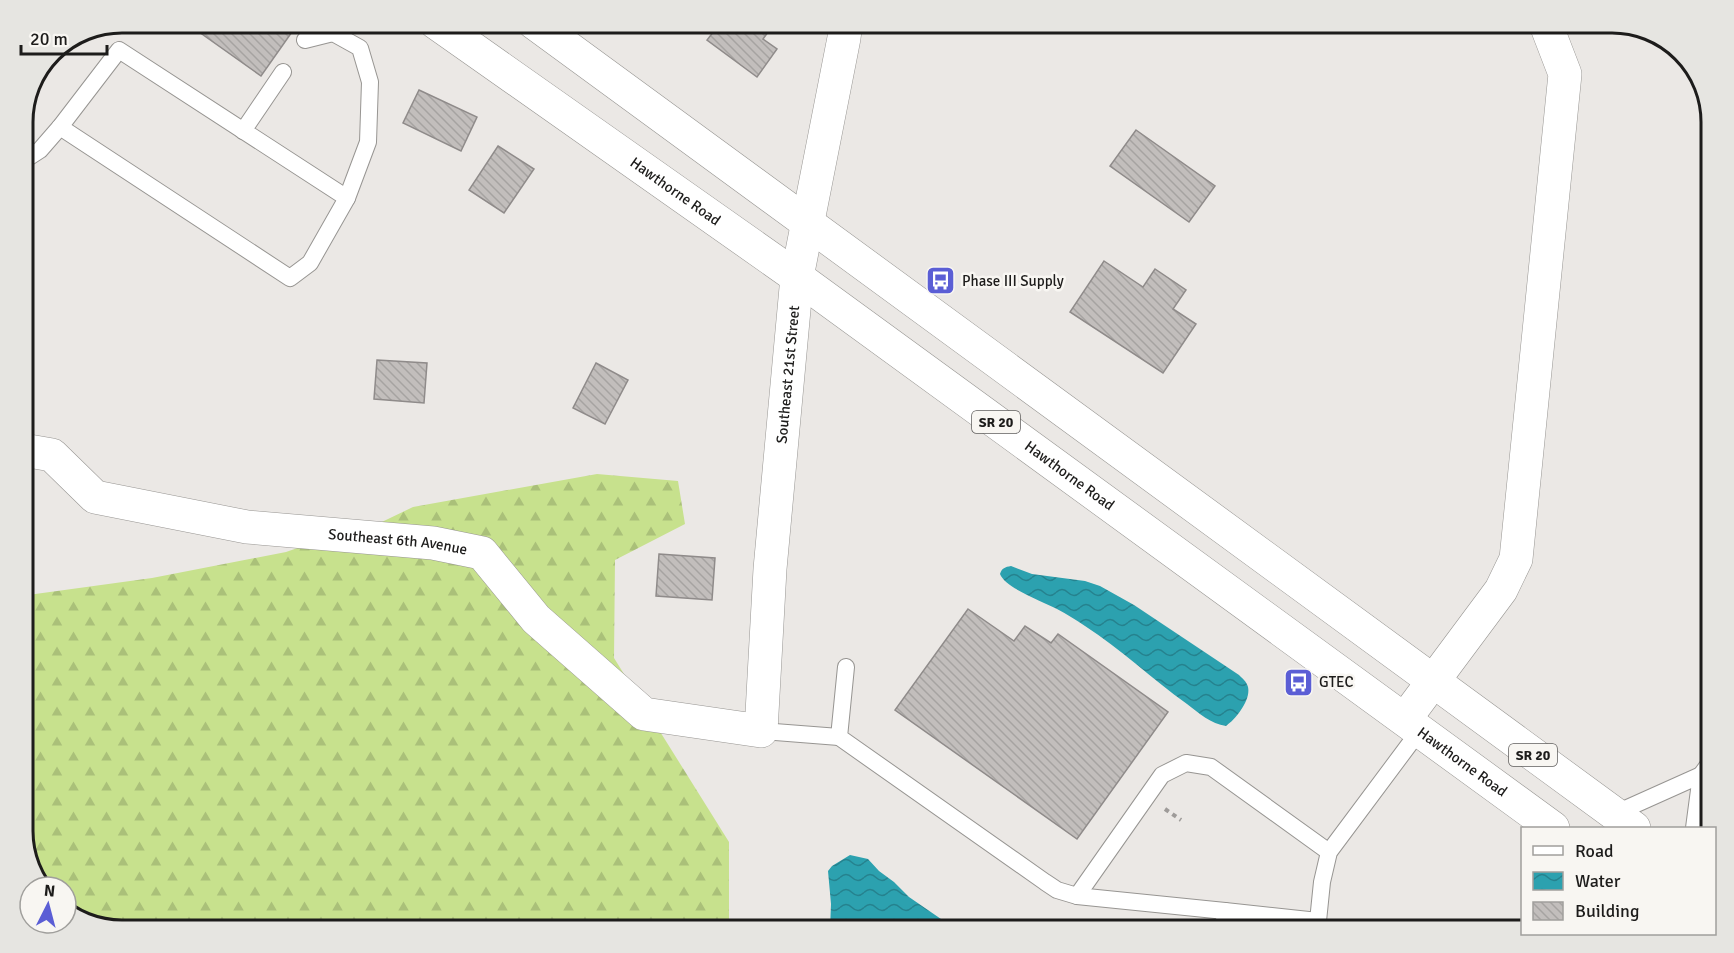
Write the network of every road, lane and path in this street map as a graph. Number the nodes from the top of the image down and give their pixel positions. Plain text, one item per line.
1 (451, 33) edge
2 (548, 33) edge
3 (845, 33) edge
4 (1549, 33) edge
5 (305, 40) dead end
6 (283, 72) dead end
7 (60, 127) junction
8 (243, 131) junction
9 (33, 155) edge
10 (347, 198) junction
11 (807, 224) junction
12 (797, 277) junction
13 (33, 452) edge
14 (846, 667) dead end
15 (1433, 681) junction
16 (1412, 725) junction
17 (761, 731) junction
18 (839, 737) junction
19 (1701, 775) joint
20 (1162, 806) dead end
21 (1181, 820) dead end
22 (1624, 821) edge
23 (1552, 827) edge
24 (1694, 827) edge
25 (1329, 852) junction
26 (1077, 896) junction
27 (1225, 911) junction
28 (1224, 920) edge
29 (1281, 920) edge
30 (1319, 920) edge

1 - 12 main road, Hawthorne Road / SR 20
2 - 11 main road, SR 20
3 - 11 main road, Southeast 21st Street
4 - 15 main road
5 - 10 lane
6 - 8 lane
7 - 8 lane
7 - 9 lane
7 - 10 lane
8 - 10 lane
11 - 12 main road, Southeast 21st Street
11 - 15 main road, SR 20
12 - 16 main road, Hawthorne Road / SR 20
12 - 17 main road, Southeast 21st Street
13 - 17 main road, Southeast 6th Avenue
14 - 18 lane
15 - 16 main road
15 - 22 main road, SR 20
16 - 23 main road, Hawthorne Road / SR 20
16 - 25 lane
17 - 18 lane
18 - 26 lane
19 - 22 lane
19 - 24 lane
20 - 21 path
25 - 26 lane
25 - 30 lane
26 - 27 lane
27 - 28 lane
27 - 29 lane

